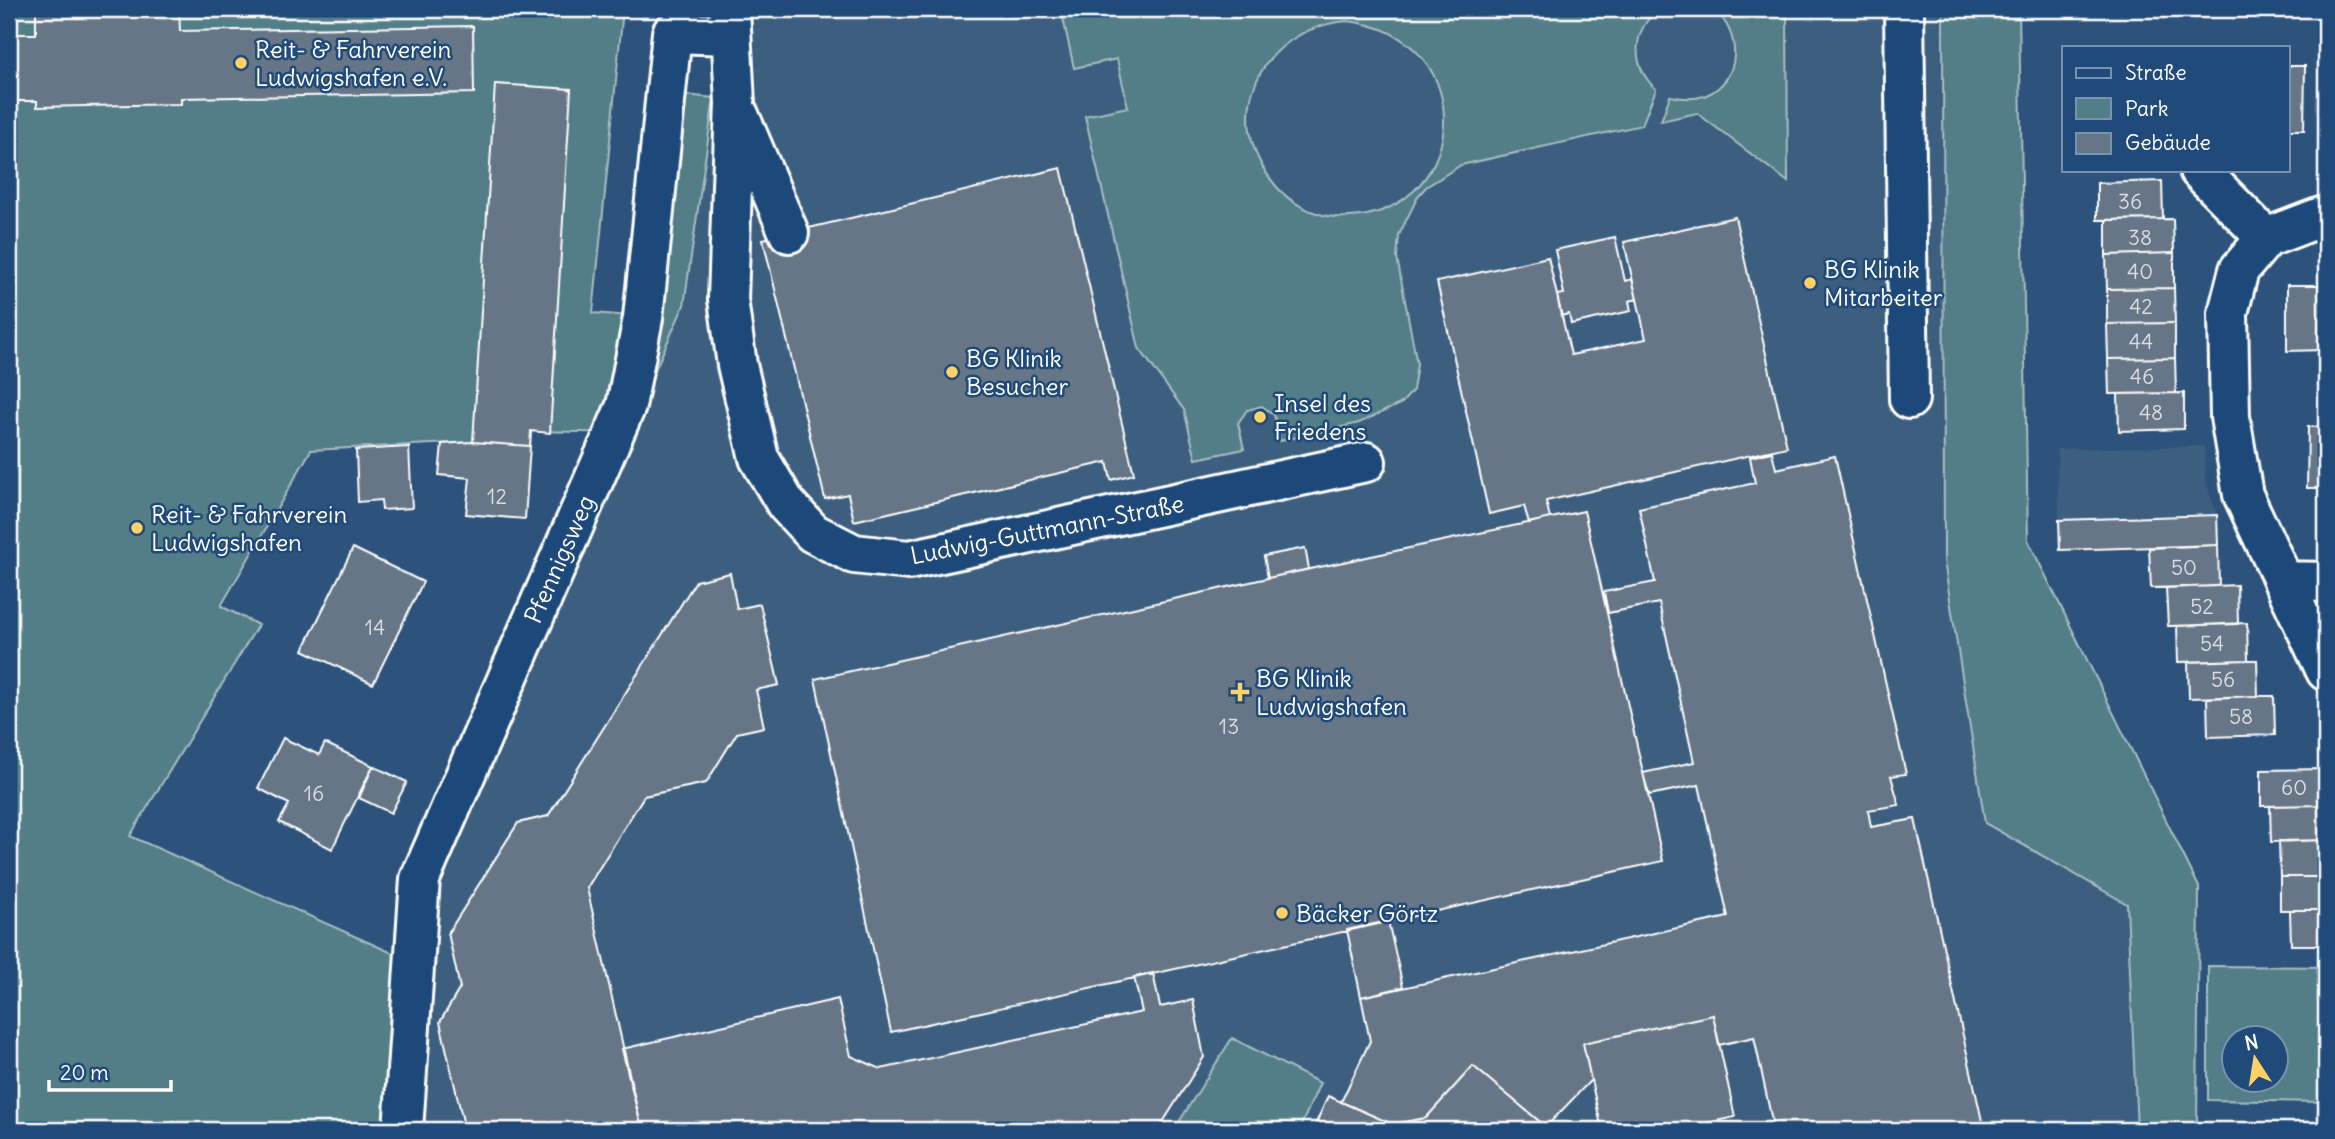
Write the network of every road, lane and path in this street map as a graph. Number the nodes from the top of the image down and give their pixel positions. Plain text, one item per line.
1 (1904, 9) edge
2 (730, 22) edge
3 (734, 103) junction
4 (2201, 172) edge
5 (2326, 218) edge
6 (789, 233) dead end
7 (2266, 238) junction
8 (1909, 398) dead end
9 (1366, 462) dead end
10 (2283, 582) junction
11 (2326, 582) edge
12 (2326, 671) edge
13 (403, 1130) edge

1 - 8 street
2 - 3 street, Ludwig-Guttmann-Straße
2 - 13 street, Pfennigsweg
3 - 6 street
3 - 9 street, Ludwig-Guttmann-Straße
4 - 7 street
5 - 7 street
7 - 10 street
10 - 11 street
10 - 12 street

